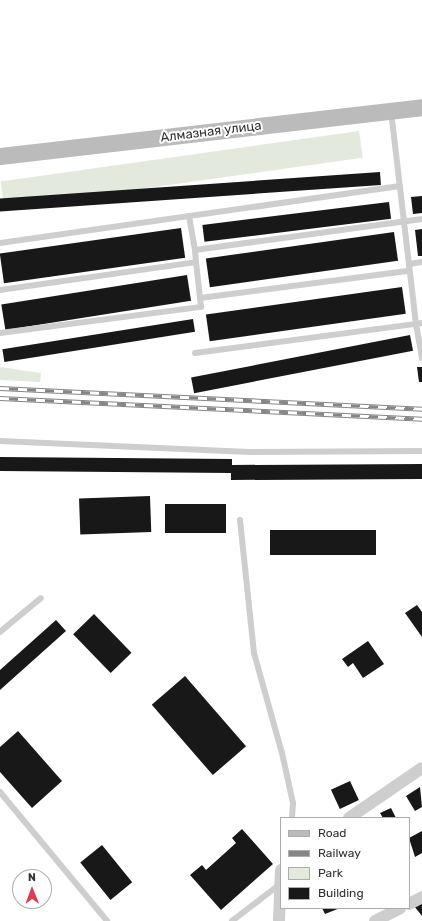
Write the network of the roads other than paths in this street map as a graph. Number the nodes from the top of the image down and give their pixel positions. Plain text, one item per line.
1 (422, 107) edge
2 (391, 111) junction
3 (0, 156) edge
4 (400, 186) junction
5 (189, 216) junction
6 (422, 219) edge
7 (404, 222) junction
8 (0, 243) edge
9 (195, 250) junction
10 (196, 262) junction
11 (422, 262) edge
12 (409, 264) junction
13 (410, 271) junction
14 (0, 290) edge
15 (200, 298) junction
16 (419, 323) edge
17 (0, 333) edge
18 (195, 353) dead end
19 (422, 358) edge
20 (0, 441) edge
21 (422, 451) edge
22 (240, 520) dead end
23 (41, 598) dead end
24 (0, 632) edge
25 (422, 768) edge
26 (0, 792) edge
27 (292, 817) edge
28 (350, 817) edge
29 (280, 878) edge
30 (279, 885) junction
31 (422, 897) edge
32 (410, 903) edge
33 (398, 909) edge
34 (107, 921) edge
35 (232, 921) edge
36 (279, 921) edge
37 (374, 921) edge

1 - 2 street, Алмазная улица
2 - 3 street, Алмазная улица
2 - 4 lane
4 - 5 lane
4 - 7 lane
5 - 8 lane
5 - 9 lane
6 - 7 lane
7 - 9 lane
7 - 12 lane
9 - 10 lane
10 - 14 lane
10 - 15 lane
11 - 12 lane
12 - 13 lane
13 - 15 lane
13 - 16 lane
15 - 17 lane
16 - 18 lane
16 - 19 lane
20 - 21 lane
22 - 27 lane
23 - 24 lane
25 - 28 street
26 - 34 lane
29 - 30 street
30 - 35 lane
30 - 36 street
31 - 32 street
33 - 37 street

